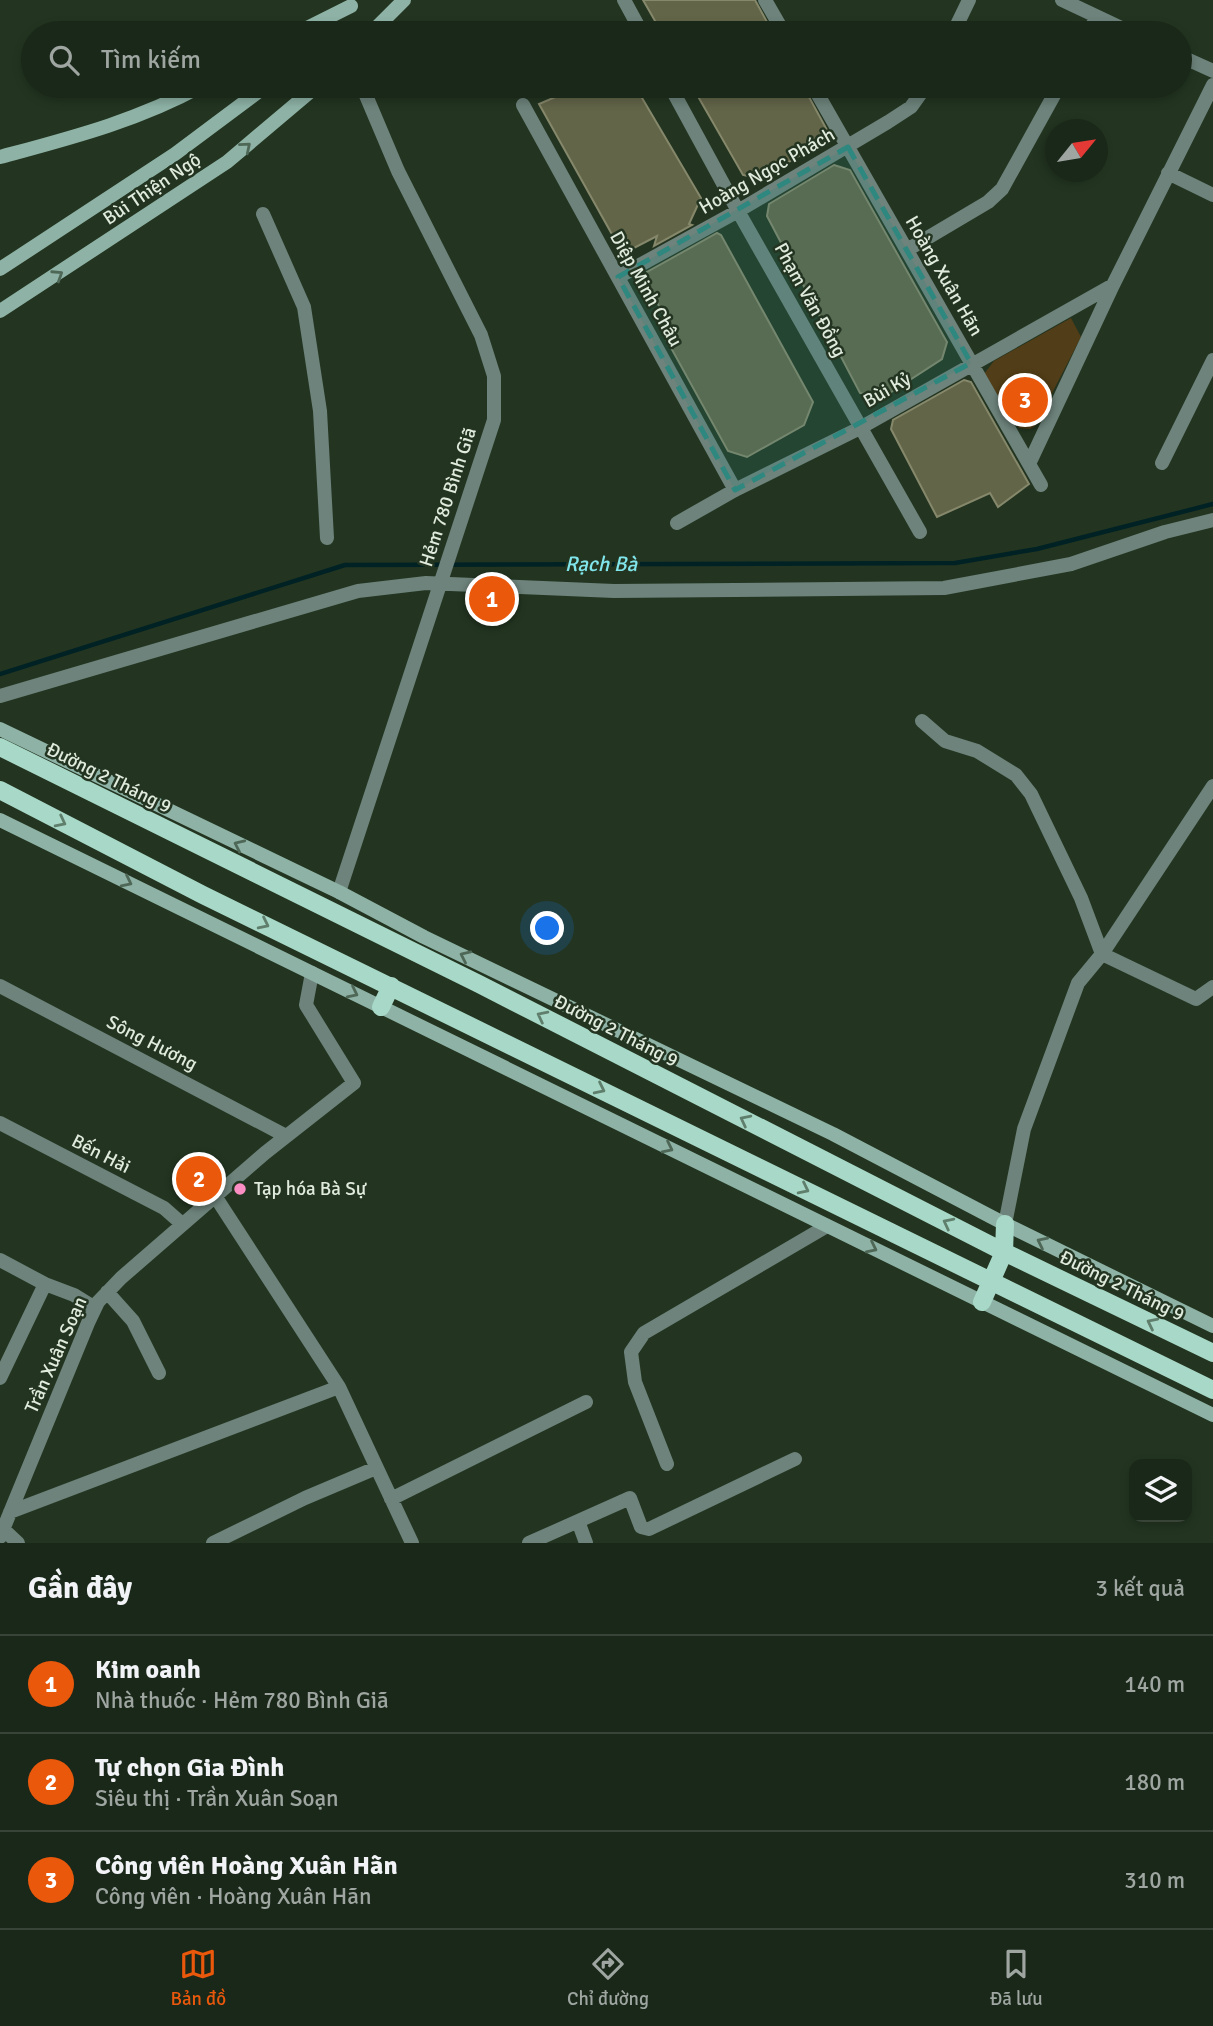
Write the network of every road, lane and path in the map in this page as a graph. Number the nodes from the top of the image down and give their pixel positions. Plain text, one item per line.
1 (404, 0) edge
2 (624, 0) edge
3 (765, 0) edge
4 (970, 0) edge
5 (1062, 0) edge
6 (354, 3) edge
7 (1097, 17) junction
8 (320, 21) edge
9 (335, 21) edge
10 (383, 21) edge
11 (635, 21) edge
12 (776, 21) edge
13 (959, 21) edge
14 (1095, 21) edge
15 (1106, 21) edge
16 (1192, 61) edge
17 (1213, 71) edge
18 (1213, 85) edge
19 (179, 98) edge
20 (250, 98) edge
21 (303, 98) edge
22 (367, 98) edge
23 (677, 98) edge
24 (820, 98) edge
25 (917, 98) edge
26 (1052, 98) edge
27 (523, 105) dead end
28 (848, 147) junction
29 (0, 157) edge
30 (1168, 173) junction
31 (1213, 195) edge
32 (738, 211) junction
33 (263, 214) dead end
34 (907, 250) junction
35 (0, 269) edge
36 (618, 277) junction
37 (1113, 285) junction
38 (0, 311) edge
39 (1213, 360) edge
40 (971, 363) junction
41 (860, 428) junction
42 (1162, 463) dead end
43 (1028, 464) junction
44 (1041, 485) dead end
45 (735, 490) junction
46 (1213, 520) edge
47 (677, 523) dead end
48 (920, 532) dead end
49 (327, 538) dead end
50 (440, 584) junction
51 (0, 696) edge
52 (922, 721) dead end
53 (0, 729) edge
54 (0, 747) edge
55 (1213, 786) edge
56 (0, 790) edge
57 (0, 820) edge
58 (339, 892) junction
59 (420, 945) junction
60 (1102, 954) junction
61 (312, 973) junction
62 (0, 986) edge
63 (391, 986) junction
64 (1213, 987) edge
65 (381, 1007) junction
66 (0, 1124) edge
67 (286, 1136) junction
68 (215, 1196) junction
69 (181, 1223) junction
70 (1005, 1224) junction
71 (827, 1226) junction
72 (1004, 1252) junction
73 (0, 1260) edge
74 (991, 1281) junction
75 (45, 1284) junction
76 (107, 1292) junction
77 (982, 1302) junction
78 (95, 1308) junction
79 (1213, 1326) edge
80 (1213, 1353) edge
81 (159, 1373) dead end
82 (0, 1378) edge
83 (339, 1387) junction
84 (1213, 1390) edge
85 (586, 1402) dead end
86 (1213, 1415) edge
87 (795, 1459) dead end
88 (667, 1464) dead end
89 (376, 1468) junction
90 (391, 1499) junction
91 (10, 1511) junction
92 (578, 1521) junction
93 (2, 1533) edge
94 (18, 1543) edge
95 (212, 1543) edge
96 (412, 1543) edge
97 (529, 1543) edge
98 (586, 1543) edge

1 - 10 main road
2 - 11 street
3 - 12 street
4 - 13 street
5 - 7 street
6 - 8 main road
6 - 9 main road
7 - 14 street
7 - 15 street
16 - 17 street
18 - 30 street
19 - 29 main road
20 - 35 main road, Bùi Thiện Ngộ
38 -> 21 main road, Bùi Thiện Ngộ
22 - 50 street, Hẻm 780 Bình Giã
23 - 32 street, Phạm Văn Đồng
24 - 28 street, Hoàng Xuân Hãn
25 - 28 street, Hoàng Ngọc Phách
26 - 34 street
27 - 36 street, Diệp Minh Châu
28 - 32 street, Hoàng Ngọc Phách
28 - 34 street, Hoàng Xuân Hãn
30 - 31 street
30 - 37 street
32 - 36 street, Hoàng Ngọc Phách
32 - 41 street, Phạm Văn Đồng
33 - 49 street
34 - 40 street, Hoàng Xuân Hãn
36 - 45 street, Diệp Minh Châu
37 - 40 street, Bùi Kỷ
37 - 43 street
39 - 42 street
40 - 41 street, Bùi Kỷ
40 - 43 street, Hoàng Xuân Hãn
41 - 45 street, Bùi Kỷ
41 - 48 street, Phạm Văn Đồng
43 - 44 street, Hoàng Xuân Hãn
45 - 47 street, Bùi Kỷ
46 - 50 street
50 - 51 street
50 - 58 street, Hẻm 780 Bình Giã
52 - 60 street
58 -> 53 main road, Đường 2 Tháng 9
54 - 59 main road, Đường 2 Tháng 9
55 - 60 street
56 -> 63 main road
57 -> 61 main road
58 - 59 main road, Đường 2 Tháng 9
70 -> 59 main road, Đường 2 Tháng 9
72 -> 59 main road, Đường 2 Tháng 9
60 - 64 street
60 - 70 street
61 -> 65 main road
61 - 67 street, Trần Xuân Soạn
62 - 67 street, Sông Hương
63 - 65 main road
63 -> 74 main road
65 -> 71 main road
66 - 69 street, Bến Hải
67 - 68 street, Trần Xuân Soạn
68 - 69 street, Trần Xuân Soạn
68 - 83 street
69 - 76 street, Trần Xuân Soạn
70 - 72 main road
79 -> 70 main road, Đường 2 Tháng 9
71 -> 77 main road
71 - 88 street
72 - 74 main road
80 -> 72 main road, Đường 2 Tháng 9
73 - 75 street
74 - 77 main road
74 - 84 main road
75 - 78 street
75 - 82 street
76 - 78 street, Trần Xuân Soạn
76 - 81 street
77 - 86 main road
78 - 91 street, Trần Xuân Soạn
83 - 89 street
83 - 91 street
85 - 90 street
87 - 92 street
89 - 90 street
89 - 95 street
90 - 96 street
91 - 93 street, Trần Xuân Soạn
92 - 97 street
92 - 98 street
93 - 94 street

